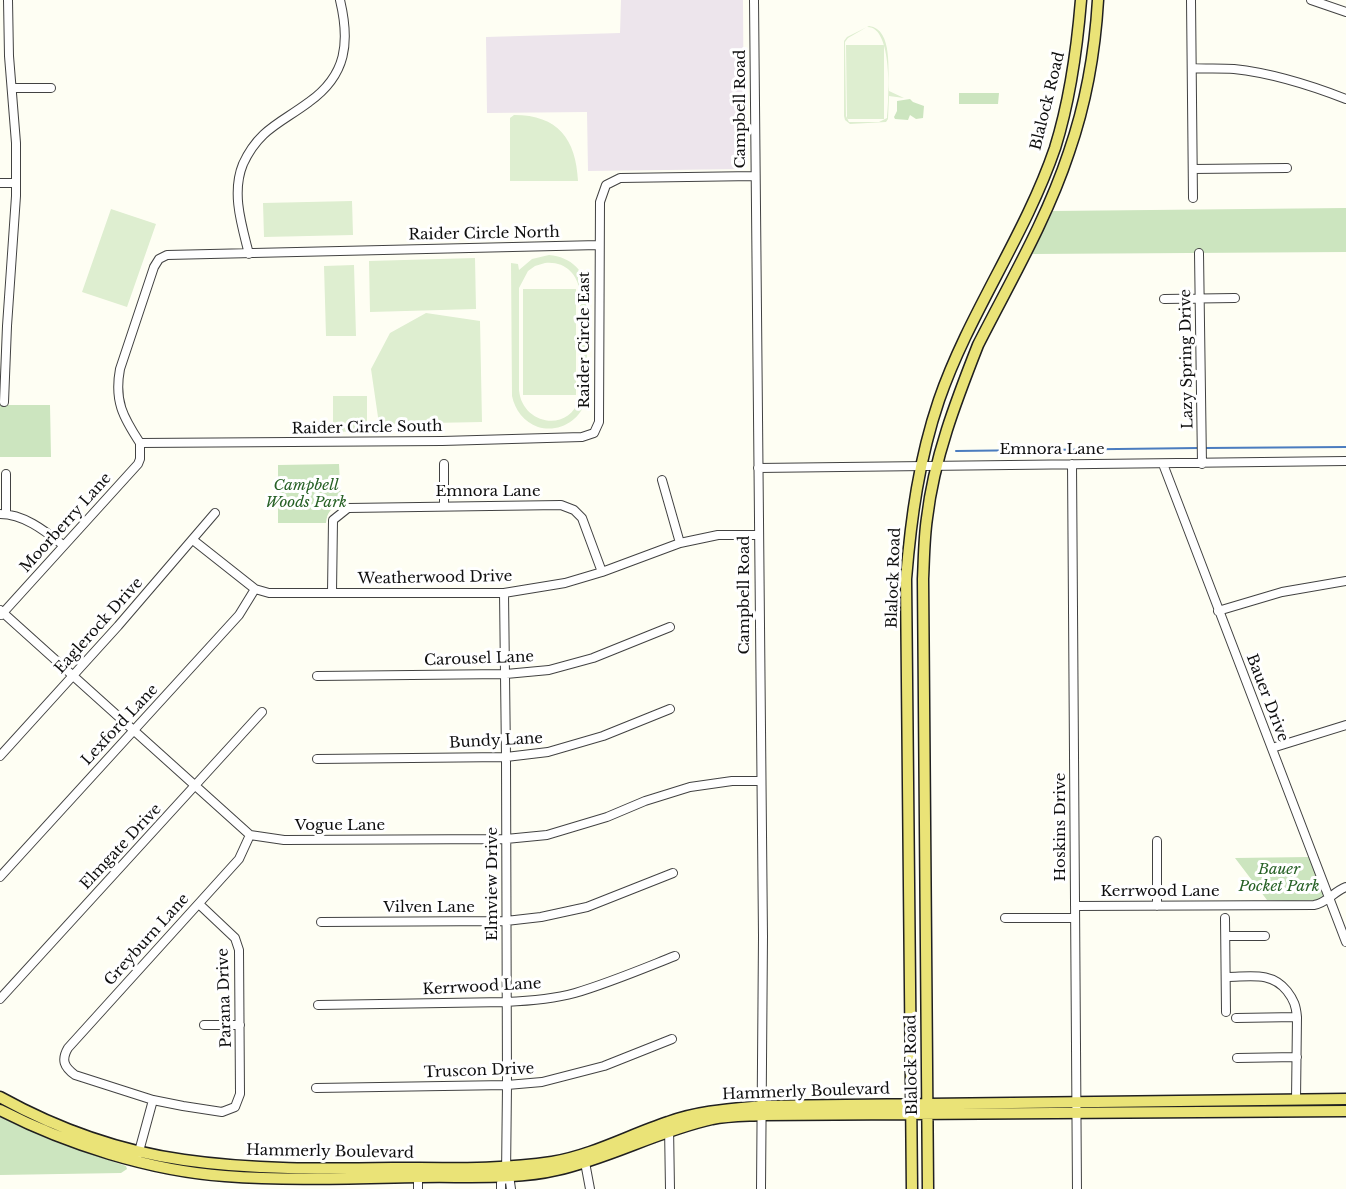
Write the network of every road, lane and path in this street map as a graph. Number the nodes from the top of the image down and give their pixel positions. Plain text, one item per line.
1 (8, 0) edge
2 (340, 0) edge
3 (754, 0) edge
4 (1081, 0) edge
5 (1098, 0) edge
6 (1191, 0) edge
7 (1311, 0) edge
8 (1346, 12) edge
9 (1192, 68) junction
10 (12, 88) junction
11 (51, 88) dead end
12 (1346, 99) edge
13 (1287, 168) dead end
14 (1193, 170) junction
15 (755, 176) junction
16 (0, 183) edge
17 (16, 183) junction
18 (1193, 198) dead end
19 (599, 245) junction
20 (249, 254) junction
21 (1199, 254) dead end
22 (1200, 298) junction
23 (1235, 298) dead end
24 (1164, 299) dead end
25 (4, 402) dead end
26 (594, 433) joint
27 (140, 443) junction
28 (1202, 460) junction
29 (1346, 461) edge
30 (444, 464) dead end
31 (920, 464) junction
32 (937, 464) junction
33 (1072, 464) junction
34 (1163, 464) junction
35 (758, 468) junction
36 (6, 474) dead end
37 (662, 480) dead end
38 (444, 505) junction
39 (215, 513) dead end
40 (3, 514) edge
41 (758, 535) junction
42 (193, 540) junction
43 (680, 543) junction
44 (63, 545) junction
45 (602, 572) junction
46 (1346, 581) edge
47 (255, 589) junction
48 (332, 592) junction
49 (504, 593) junction
50 (1218, 611) junction
51 (1, 612) edge
52 (670, 627) dead end
53 (907, 628) junction
54 (923, 629) junction
55 (506, 674) junction
56 (73, 675) junction
57 (317, 676) dead end
58 (670, 709) dead end
59 (262, 712) dead end
60 (1346, 725) edge
61 (134, 729) junction
62 (908, 737) junction
63 (924, 738) junction
64 (1272, 748) junction
65 (0, 756) edge
66 (506, 757) junction
67 (317, 759) dead end
68 (760, 781) junction
69 (195, 786) junction
70 (250, 836) junction
71 (506, 839) junction
72 (1157, 842) dead end
73 (909, 854) junction
74 (925, 854) junction
75 (673, 873) dead end
76 (0, 877) edge
77 (1346, 887) edge
78 (1329, 896) junction
79 (200, 903) junction
80 (1075, 906) junction
81 (1157, 906) junction
82 (1005, 918) dead end
83 (1075, 918) junction
84 (1225, 918) dead end
85 (506, 921) junction
86 (321, 922) dead end
87 (1226, 936) junction
88 (1265, 936) dead end
89 (1346, 942) edge
90 (675, 956) dead end
91 (1226, 977) junction
92 (0, 999) edge
93 (506, 1002) junction
94 (318, 1005) dead end
95 (911, 1005) junction
96 (927, 1008) junction
97 (1226, 1012) dead end
98 (1297, 1017) junction
99 (1236, 1018) dead end
100 (204, 1025) dead end
101 (240, 1025) junction
102 (672, 1039) dead end
103 (1297, 1057) junction
104 (1237, 1058) dead end
105 (507, 1085) junction
106 (316, 1088) dead end
107 (0, 1097) edge
108 (153, 1100) junction
109 (1346, 1100) edge
110 (1296, 1106) junction
111 (1076, 1107) junction
112 (912, 1109) junction
113 (928, 1109) junction
114 (0, 1110) edge
115 (1346, 1110) edge
116 (762, 1111) junction
117 (32, 1120) junction
118 (669, 1126) junction
119 (138, 1156) junction
120 (584, 1159) junction
121 (506, 1171) junction
122 (418, 1173) junction
123 (336, 1179) edge
124 (418, 1189) edge
125 (501, 1189) edge
126 (511, 1189) edge
127 (590, 1189) edge
128 (670, 1189) edge
129 (761, 1189) edge
130 (912, 1189) edge
131 (928, 1189) edge
132 (1077, 1189) edge

1 - 10 street
2 - 20 street
3 - 15 street, Campbell Road
4 - 31 main road, Blalock Road
5 - 32 main road, Blalock Road
6 - 9 street
7 - 8 street
9 - 12 street
9 - 14 street
10 - 11 street
10 - 17 street
13 - 14 street
14 - 18 street
15 - 19 street
15 - 35 street, Campbell Road
16 - 17 street
17 - 25 street
19 - 20 street, Raider Circle North
19 - 26 street, Raider Circle East
20 - 27 street, Raider Circle North
21 - 22 street, Lazy Spring Drive
22 - 23 street
22 - 24 street
22 - 28 street, Lazy Spring Drive
26 - 27 street, Raider Circle South
27 - 44 street, Moorberry Lane
28 - 29 street, Emnora Lane
28 - 34 street, Emnora Lane
30 - 38 street
31 - 32 street, Emnora Lane
31 - 35 street, Emnora Lane
31 - 53 main road, Blalock Road
32 - 33 street, Emnora Lane
32 - 54 main road, Blalock Road
33 - 34 street, Emnora Lane
33 - 80 street, Hoskins Drive
34 - 50 street, Bauer Drive
35 - 41 street, Campbell Road
36 - 40 street
37 - 43 street
38 - 45 street, Emnora Lane
38 - 48 street, Emnora Lane
39 - 42 street, Eaglerock Drive
40 - 44 street
41 - 43 street, Weatherwood Drive
41 - 68 street, Campbell Road
42 - 47 street
42 - 56 street, Eaglerock Drive
43 - 45 street, Weatherwood Drive
44 - 51 street, Moorberry Lane
45 - 49 street, Weatherwood Drive
46 - 50 street
47 - 48 street, Weatherwood Drive
47 - 61 street, Lexford Lane
48 - 49 street, Weatherwood Drive
49 - 55 street, Elmview Drive
50 - 64 street, Bauer Drive
51 - 56 street
52 - 55 street, Carousel Lane
53 - 54 main road
53 - 62 main road, Blalock Road
54 - 63 main road, Blalock Road
55 - 57 street, Carousel Lane
55 - 66 street, Elmview Drive
56 - 61 street
56 - 65 street, Eaglerock Drive
58 - 66 street, Bundy Lane
59 - 69 street, Elmgate Drive
60 - 64 street
61 - 69 street
61 - 76 street, Lexford Lane
62 - 63 main road
62 - 73 main road, Blalock Road
63 - 74 main road, Blalock Road
64 - 78 street, Bauer Drive
66 - 67 street, Bundy Lane
66 - 71 street, Elmview Drive
68 - 71 street, Vogue Lane
68 - 116 street, Campbell Road
69 - 70 street
69 - 92 street, Elmgate Drive
70 - 71 street, Vogue Lane
70 - 79 street, Greyburn Lane
71 - 85 street, Elmview Drive
72 - 81 street
73 - 74 main road
73 - 95 main road, Blalock Road
74 - 96 main road, Blalock Road
75 - 85 street, Vilven Lane
77 - 78 street, Kerrwood Lane
78 - 81 street, Kerrwood Lane
78 - 89 street, Bauer Drive
79 - 101 street, Parana Drive
79 - 108 street, Greyburn Lane
80 - 81 street, Kerrwood Lane
80 - 83 street, Hoskins Drive
82 - 83 street
83 - 111 street, Hoskins Drive
84 - 87 street
85 - 86 street, Vilven Lane
85 - 93 street, Elmview Drive
87 - 88 street
87 - 91 street
90 - 93 street, Kerrwood Lane
91 - 97 street
91 - 98 street
93 - 94 street, Kerrwood Lane
93 - 105 street, Elmview Drive
95 - 96 main road
95 - 112 main road, Blalock Road
96 - 113 main road, Blalock Road
98 - 99 street
98 - 103 street
100 - 101 street
101 - 108 street, Parana Drive
102 - 105 street, Truscon Drive
103 - 104 street
103 - 110 street
105 - 106 street, Truscon Drive
105 - 121 street, Elmview Drive
107 - 117 main road, Hammerly Boulevard
108 - 119 street
109 - 110 main road, Hammerly Boulevard
110 - 111 main road, Hammerly Boulevard
110 - 115 main road, Hammerly Boulevard
111 - 113 main road, Hammerly Boulevard
111 - 132 street, Hoskins Drive
112 - 113 main road, Hammerly Boulevard
112 - 116 main road, Hammerly Boulevard
112 - 130 main road, Blalock Road
113 - 131 main road, Blalock Road
114 - 117 main road, Hammerly Boulevard
116 - 118 main road, Hammerly Boulevard
116 - 129 street, Campbell Road
117 - 119 main road, Hammerly Boulevard
118 - 120 main road, Hammerly Boulevard
118 - 128 street
119 - 123 main road, Hammerly Boulevard
120 - 121 main road, Hammerly Boulevard
120 - 127 street
121 - 122 main road, Hammerly Boulevard
121 - 125 street, Elmview Drive
121 - 126 street, Elmview Drive
122 - 123 main road, Hammerly Boulevard
122 - 124 street

